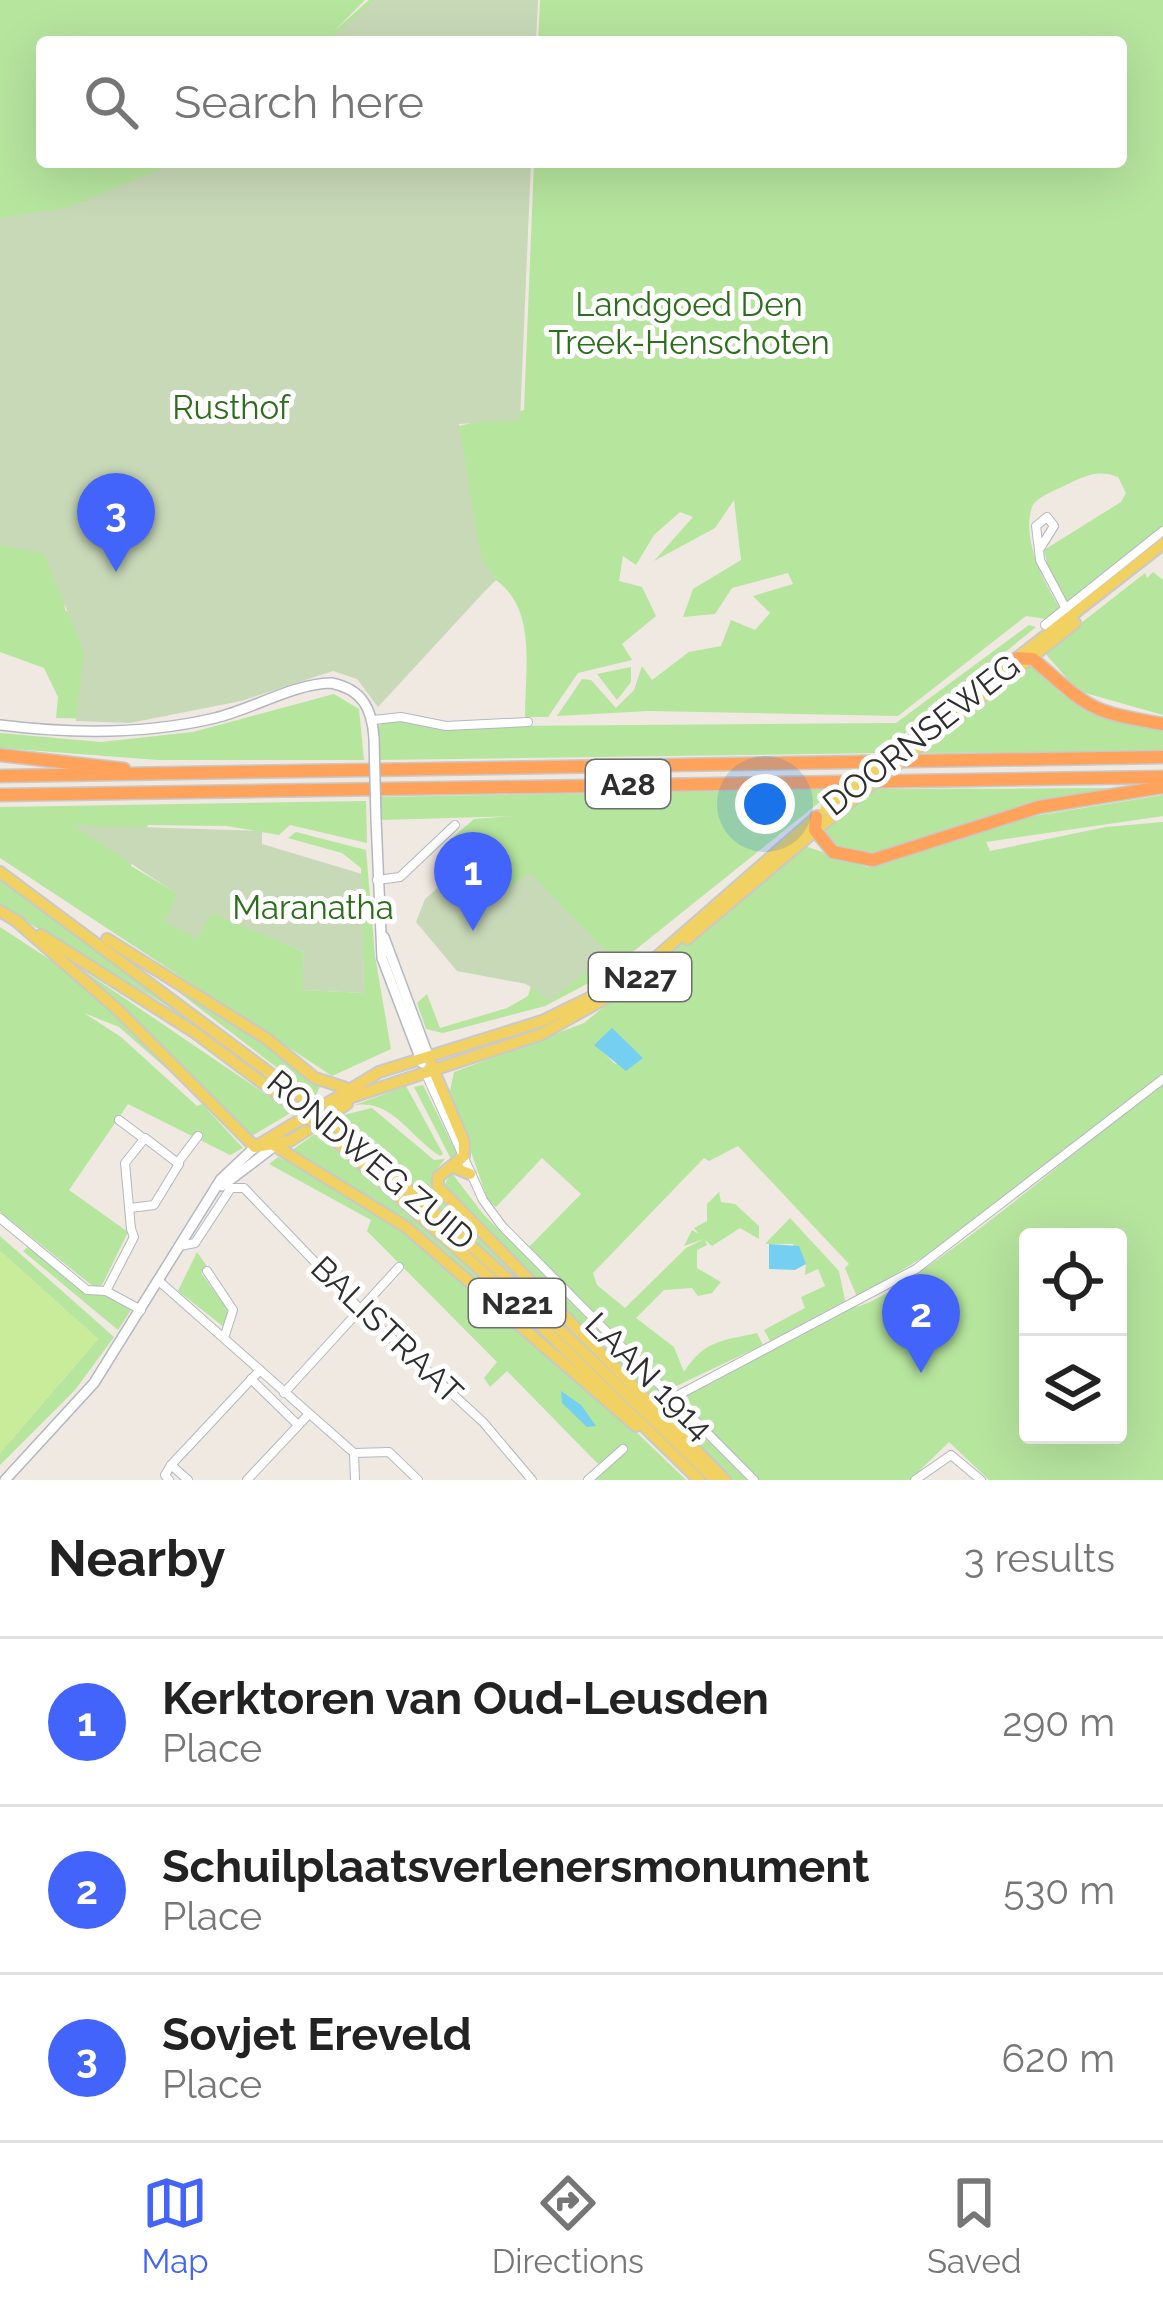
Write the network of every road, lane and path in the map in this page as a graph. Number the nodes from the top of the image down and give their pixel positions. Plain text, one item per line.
1 (1163, 530) edge
2 (1163, 549) edge
3 (1039, 550) dead end
4 (1066, 609) junction
5 (1045, 625) dead end
6 (1046, 646) junction
7 (1024, 658) junction
8 (1045, 670) junction
9 (373, 720) junction
10 (528, 722) dead end
11 (1163, 724) edge
12 (0, 725) edge
13 (0, 755) edge
14 (1163, 757) edge
15 (149, 774) junction
16 (0, 776) edge
17 (1163, 777) edge
18 (1163, 787) edge
19 (0, 795) edge
20 (819, 819) junction
21 (455, 825) dead end
22 (0, 872) edge
23 (376, 880) junction
24 (0, 911) edge
25 (67, 918) junction
26 (15, 920) junction
27 (425, 1056) junction
28 (429, 1071) junction
29 (1163, 1079) edge
30 (346, 1088) junction
31 (364, 1093) junction
32 (297, 1101) junction
33 (322, 1107) junction
34 (119, 1120) dead end
35 (333, 1130) junction
36 (286, 1131) junction
37 (198, 1136) dead end
38 (142, 1138) junction
39 (275, 1146) junction
40 (255, 1148) junction
41 (464, 1156) junction
42 (178, 1161) junction
43 (452, 1168) junction
44 (470, 1174) junction
45 (228, 1183) junction
46 (130, 1208) junction
47 (0, 1218) edge
48 (180, 1246) junction
49 (399, 1268) dead end
50 (206, 1271) dead end
51 (160, 1282) junction
52 (106, 1292) junction
53 (139, 1309) junction
54 (360, 1309) junction
55 (225, 1335) junction
56 (260, 1370) junction
57 (251, 1379) junction
58 (284, 1393) junction
59 (671, 1400) junction
60 (308, 1415) junction
61 (298, 1425) junction
62 (623, 1449) dead end
63 (354, 1453) junction
64 (674, 1455) junction
65 (172, 1465) junction
66 (167, 1477) edge
67 (5, 1480) edge
68 (188, 1480) edge
69 (248, 1480) edge
70 (355, 1480) edge
71 (418, 1480) edge
72 (532, 1480) edge
73 (588, 1480) edge
74 (699, 1480) edge
75 (715, 1480) edge
76 (725, 1480) edge
77 (754, 1480) edge
78 (915, 1480) edge
79 (981, 1480) edge

1 - 4 street, DOORNSEWEG
2 - 6 main road, DOORNSEWEG / N227
2 - 7 main road, DOORNSEWEG / N227
3 - 4 street
4 - 5 street, DOORNSEWEG
6 - 7 main road, DOORNSEWEG / N227
6 - 8 highway
7 - 8 highway
7 - 20 main road, DOORNSEWEG / N227, bridge
7 - 20 main road, DOORNSEWEG / N227, bridge
8 - 11 highway
9 - 10 street
9 - 12 street
9 - 23 street, bridge
13 - 15 highway, A28
14 - 15 highway, A28
15 - 16 highway, A28
17 - 19 highway, A28
18 - 20 highway
20 - 27 main road, DOORNSEWEG / N227
20 - 28 main road, DOORNSEWEG / N227
21 - 23 street
22 - 25 main road, RONDWEG ZUID / N221
23 - 27 street
24 - 26 main road, RONDWEG ZUID / N221
25 - 30 main road, N221
25 - 32 main road, RONDWEG ZUID / N221
26 - 32 main road, RONDWEG ZUID / N221
26 - 40 main road, N221
27 - 28 main road, LAAN 1914
27 - 30 main road, N227
28 - 31 main road, N227
28 - 41 main road, LAAN 1914
29 - 59 street
30 - 33 main road, N227
31 - 33 main road, N227
31 - 39 main road, N227
32 - 35 main road, RONDWEG ZUID / N221, bridge
33 - 36 main road, N227
34 - 38 street
35 - 64 main road, RONDWEG ZUID / N221
35 - 75 main road, RONDWEG ZUID / N221
36 - 39 main road, N227
36 - 40 main road, N227
37 - 42 street
38 - 42 street
38 - 46 street
39 - 40 main road
39 - 45 street, N227
39 - 64 main road, N221
40 - 45 street, N227
41 - 43 main road
41 - 44 street, LAAN 1914
42 - 46 street
43 - 44 main road
43 - 76 main road, N221
44 - 59 street, LAAN 1914
45 - 48 street
45 - 48 street
45 - 54 street, BALISTRAAT
46 - 52 street
47 - 52 street
48 - 51 street
49 - 54 street
50 - 55 street
51 - 53 street
51 - 55 street
52 - 53 street
53 - 67 street
54 - 58 street
54 - 72 street, BALISTRAAT
55 - 56 street
56 - 57 street
56 - 58 street
57 - 61 street
57 - 65 street
58 - 60 street
59 - 77 street, LAAN 1914
60 - 61 street
60 - 63 street
61 - 69 street
62 - 73 street
63 - 70 street
63 - 71 street
64 - 74 main road, RONDWEG ZUID / N221
65 - 66 street
65 - 68 street
78 - 79 street

